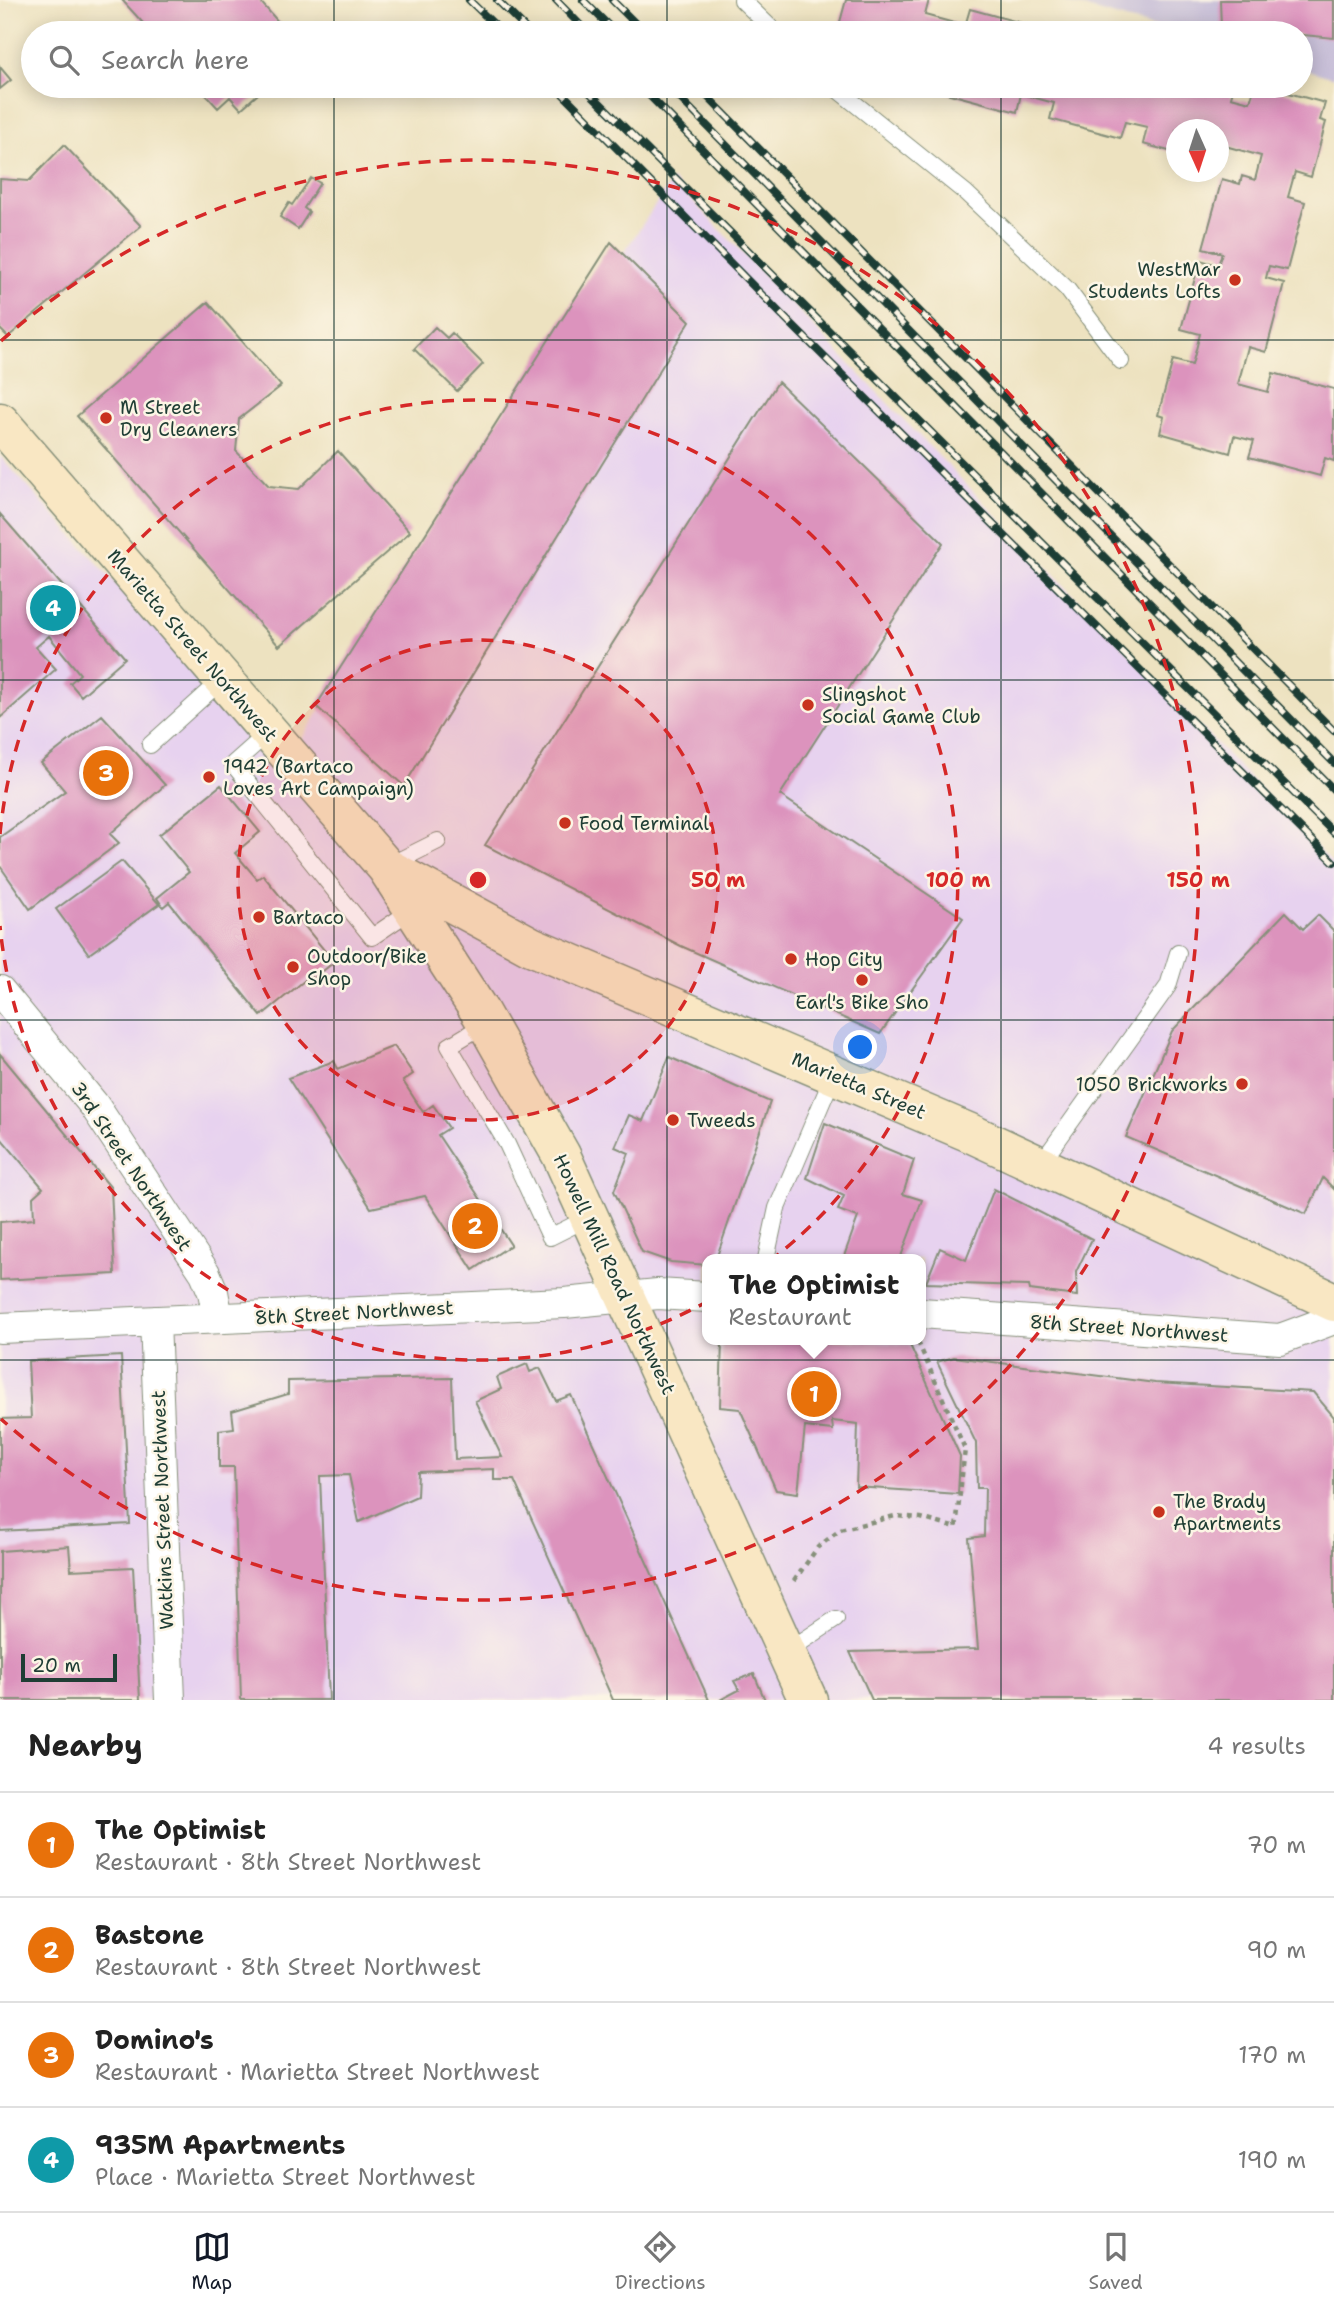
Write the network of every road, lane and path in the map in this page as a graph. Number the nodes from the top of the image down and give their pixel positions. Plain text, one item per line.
1 (742, 0) edge
2 (764, 21) edge
3 (848, 98) edge
4 (1121, 361) dead end
5 (1, 424) edge
6 (223, 679) junction
7 (270, 732) junction
8 (150, 745) dead end
9 (438, 841) dead end
10 (386, 867) junction
11 (414, 908) junction
12 (1178, 953) dead end
13 (0, 991) edge
14 (834, 1074) junction
15 (1040, 1165) junction
16 (767, 1254) edge
17 (626, 1297) junction
18 (702, 1297) edge
19 (1334, 1302) edge
20 (926, 1313) edge
21 (218, 1318) junction
22 (1334, 1319) edge
23 (155, 1321) junction
24 (0, 1328) edge
25 (919, 1345) edge
26 (794, 1581) dead end
27 (836, 1619) dead end
28 (786, 1652) junction
29 (170, 1700) edge
30 (808, 1700) edge

1 - 2 lane
3 - 4 lane
5 - 6 main road, Marietta Street Northwest
6 - 7 main road, Marietta Street Northwest
6 - 8 lane
7 - 10 main road, Marietta Street Northwest
7 - 11 lane
9 - 10 lane
10 - 11 main road, Howell Mill Road Northwest
10 - 14 main road, Marietta Street
11 - 17 main road, Howell Mill Road Northwest
12 - 15 lane
13 - 21 street, 3rd Street Northwest
14 - 15 main road, Marietta Street
14 - 16 lane
15 - 19 main road, Marietta Street
17 - 18 street, 8th Street Northwest
17 - 21 street, 8th Street Northwest
17 - 28 main road, Howell Mill Road Northwest
20 - 22 street, 8th Street Northwest
21 - 23 street, 8th Street Northwest
23 - 24 street, 8th Street Northwest
23 - 29 street, Watkins Street Northwest
25 - 26 path
27 - 28 lane
28 - 30 main road, Howell Mill Road Northwest

